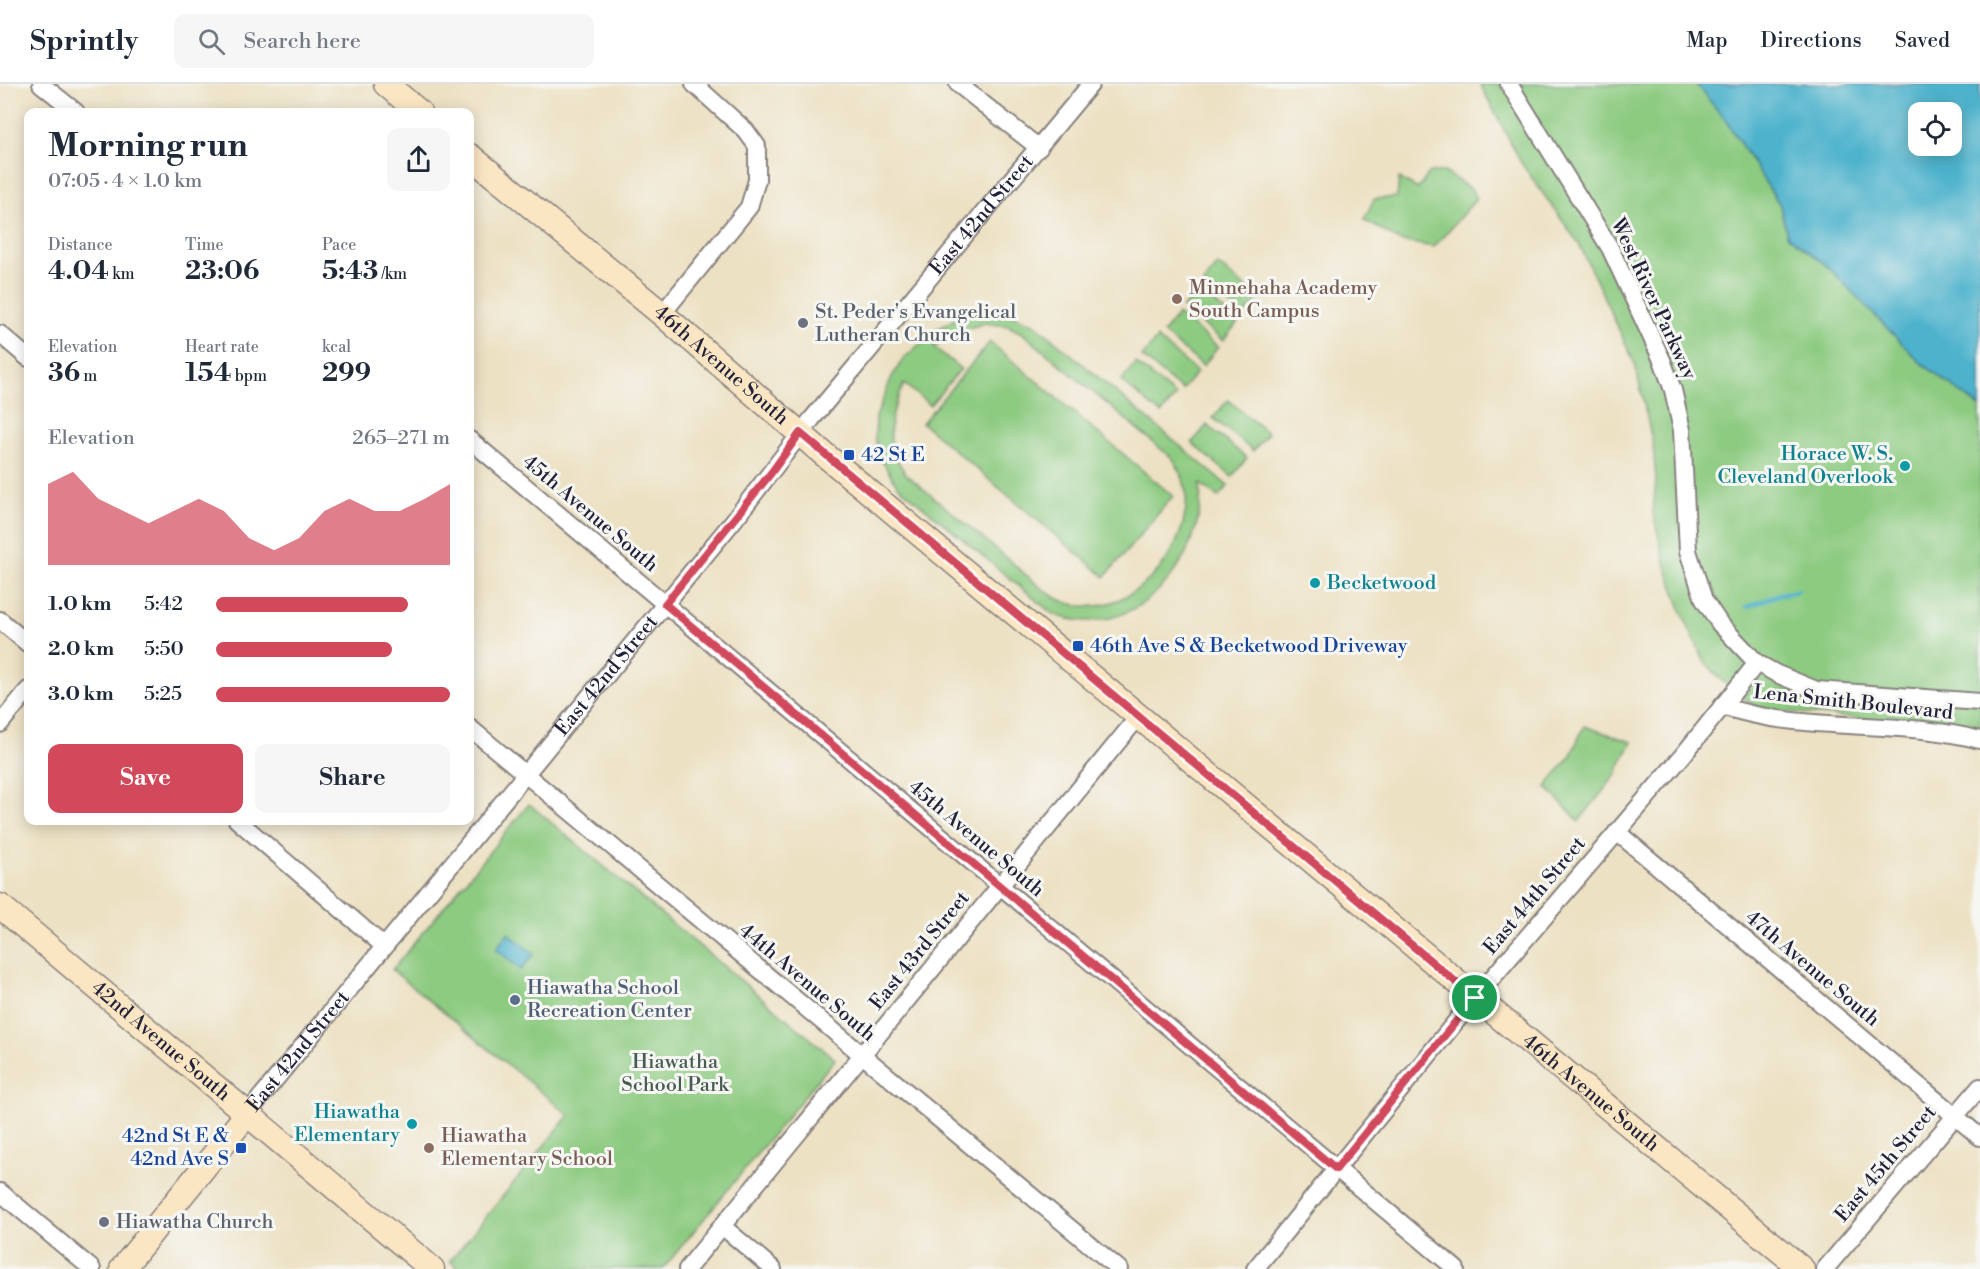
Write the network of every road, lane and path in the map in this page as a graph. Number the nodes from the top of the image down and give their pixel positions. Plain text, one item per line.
1 (42, 84) edge
2 (386, 84) edge
3 (694, 84) edge
4 (958, 84) edge
5 (1091, 84) edge
6 (1509, 84) edge
7 (71, 108) edge
8 (414, 108) edge
9 (1039, 148) junction
10 (474, 159) edge
11 (662, 314) junction
12 (0, 334) edge
13 (24, 355) edge
14 (800, 433) junction
15 (474, 443) edge
16 (665, 604) junction
17 (0, 620) edge
18 (24, 641) edge
19 (1757, 663) junction
20 (24, 695) edge
21 (1980, 702) edge
22 (1722, 706) junction
23 (1139, 716) junction
24 (0, 724) edge
25 (474, 731) edge
26 (1980, 740) edge
27 (525, 775) junction
28 (243, 825) edge
29 (1617, 832) junction
30 (1000, 886) junction
31 (0, 906) edge
32 (385, 947) junction
33 (1475, 998) junction
34 (861, 1056) junction
35 (1980, 1087) edge
36 (247, 1114) junction
37 (1954, 1116) junction
38 (1980, 1137) edge
39 (1336, 1169) junction
40 (0, 1192) edge
41 (722, 1226) junction
42 (92, 1269) edge
43 (122, 1269) edge
44 (432, 1269) edge
45 (687, 1269) edge
46 (773, 1269) edge
47 (1119, 1269) edge
48 (1255, 1269) edge
49 (1456, 1269) edge
50 (1802, 1269) edge
51 (1825, 1269) edge

1 - 7 street
2 - 8 street
3 - 11 street
4 - 9 street
5 - 9 street, East 42nd Street
6 - 19 street, West River Parkway
9 - 14 street, East 42nd Street
10 - 11 street, 46th Avenue South
11 - 14 street, 46th Avenue South
12 - 13 street
14 - 16 street, East 42nd Street
14 - 23 street, 46th Avenue South
15 - 16 street, 45th Avenue South
16 - 27 street, East 42nd Street
16 - 30 street, 45th Avenue South
17 - 18 street
19 - 21 street, West River Parkway
19 - 22 street, East 44th Street
20 - 24 street
22 - 26 street, Lena Smith Boulevard
22 - 29 street, East 44th Street
23 - 30 street, East 43rd Street
23 - 33 street, 46th Avenue South
25 - 27 street, 44th Avenue South
27 - 32 street, East 42nd Street
27 - 34 street, 44th Avenue South
28 - 32 street
29 - 33 street, East 44th Street
29 - 37 street, 47th Avenue South
30 - 34 street, East 43rd Street
30 - 39 street, 45th Avenue South
31 - 36 street, 42nd Avenue South
32 - 36 street, East 42nd Street
33 - 39 street, East 44th Street
33 - 50 street, 46th Avenue South
34 - 41 street, East 43rd Street
34 - 47 street, 44th Avenue South
35 - 37 street, East 45th Street
36 - 43 street, East 42nd Street
36 - 44 street, 42nd Avenue South
37 - 38 street, 47th Avenue South
37 - 51 street, East 45th Street
39 - 48 street, East 44th Street
39 - 49 street, 45th Avenue South
40 - 42 street
41 - 45 street, East 43rd Street
41 - 46 street

